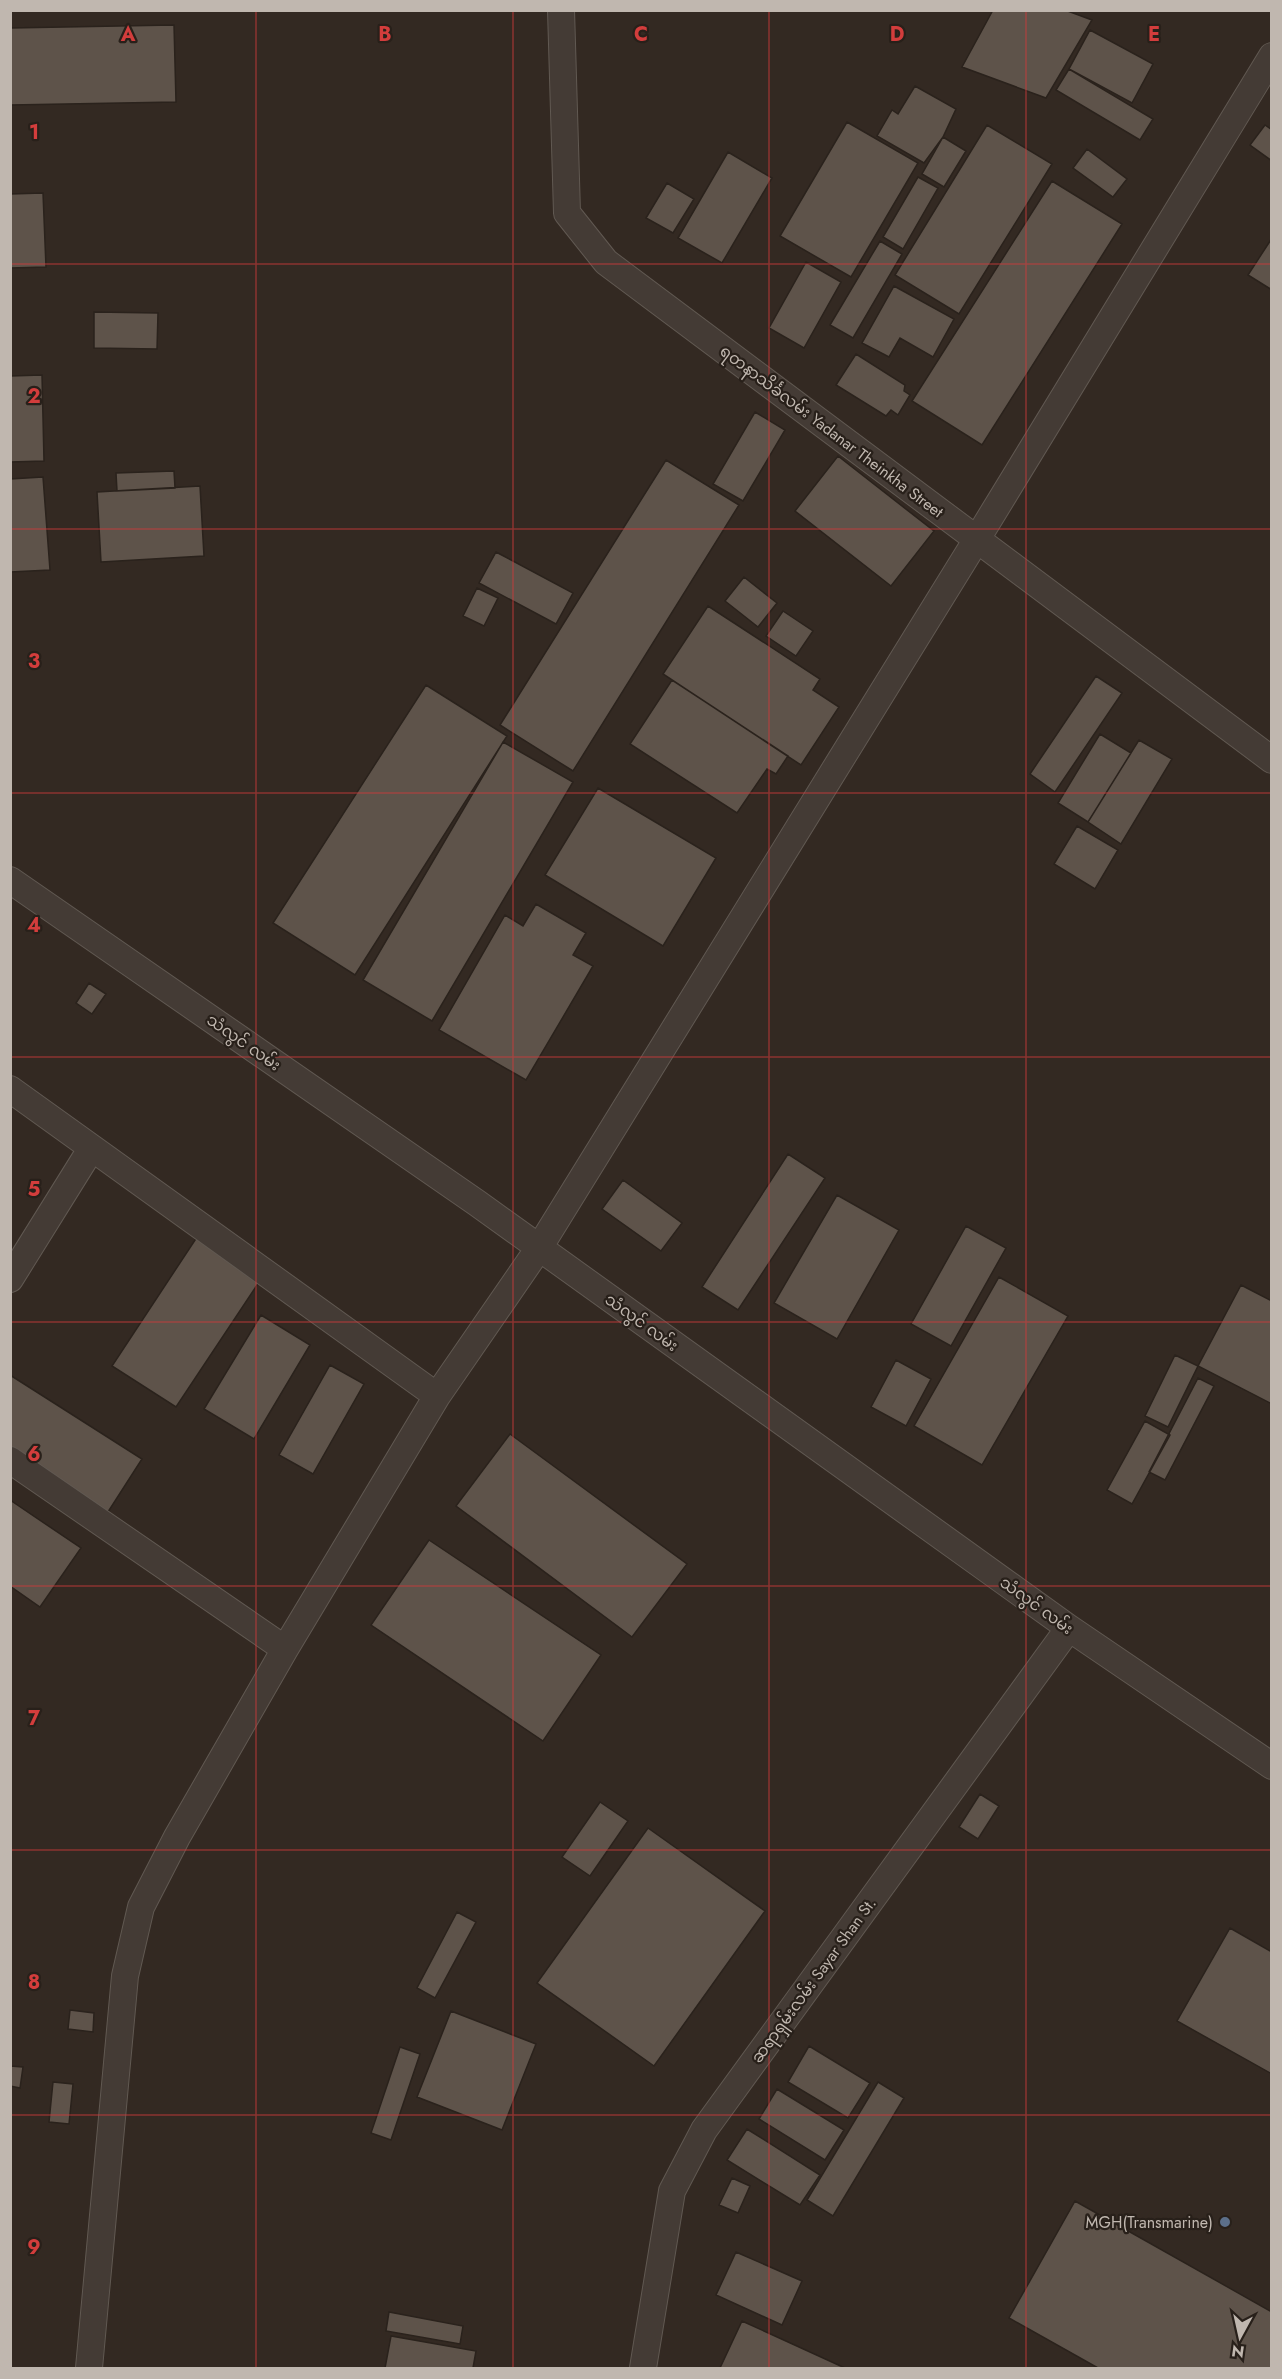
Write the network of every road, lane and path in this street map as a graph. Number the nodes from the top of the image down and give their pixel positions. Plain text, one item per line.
1 (561, 10) edge
2 (1272, 56) edge
3 (977, 540) junction
4 (1272, 760) edge
5 (10, 880) edge
6 (10, 1089) edge
7 (91, 1149) junction
8 (539, 1248) junction
9 (10, 1279) edge
10 (437, 1396) junction
11 (10, 1460) edge
12 (1069, 1628) junction
13 (285, 1649) junction
14 (1272, 1766) edge
15 (89, 2368) edge
16 (643, 2368) edge

1 - 3 street, ရတနာသိင်္ခလမ်း Yadanar Theinkha Street
2 - 3 street
3 - 4 street, ရတနာသိင်္ခလမ်း Yadanar Theinkha Street
3 - 8 street
5 - 8 street, သံလွင် လမ်း
6 - 7 street
7 - 9 street
7 - 10 street
8 - 10 street
8 - 12 street, သံလွင် လမ်း
10 - 13 street
11 - 13 street
12 - 14 street, သံလွင် လမ်း
12 - 16 street, ဆရာရှမ်းလမ်း Sayar Shan St.
13 - 15 street

